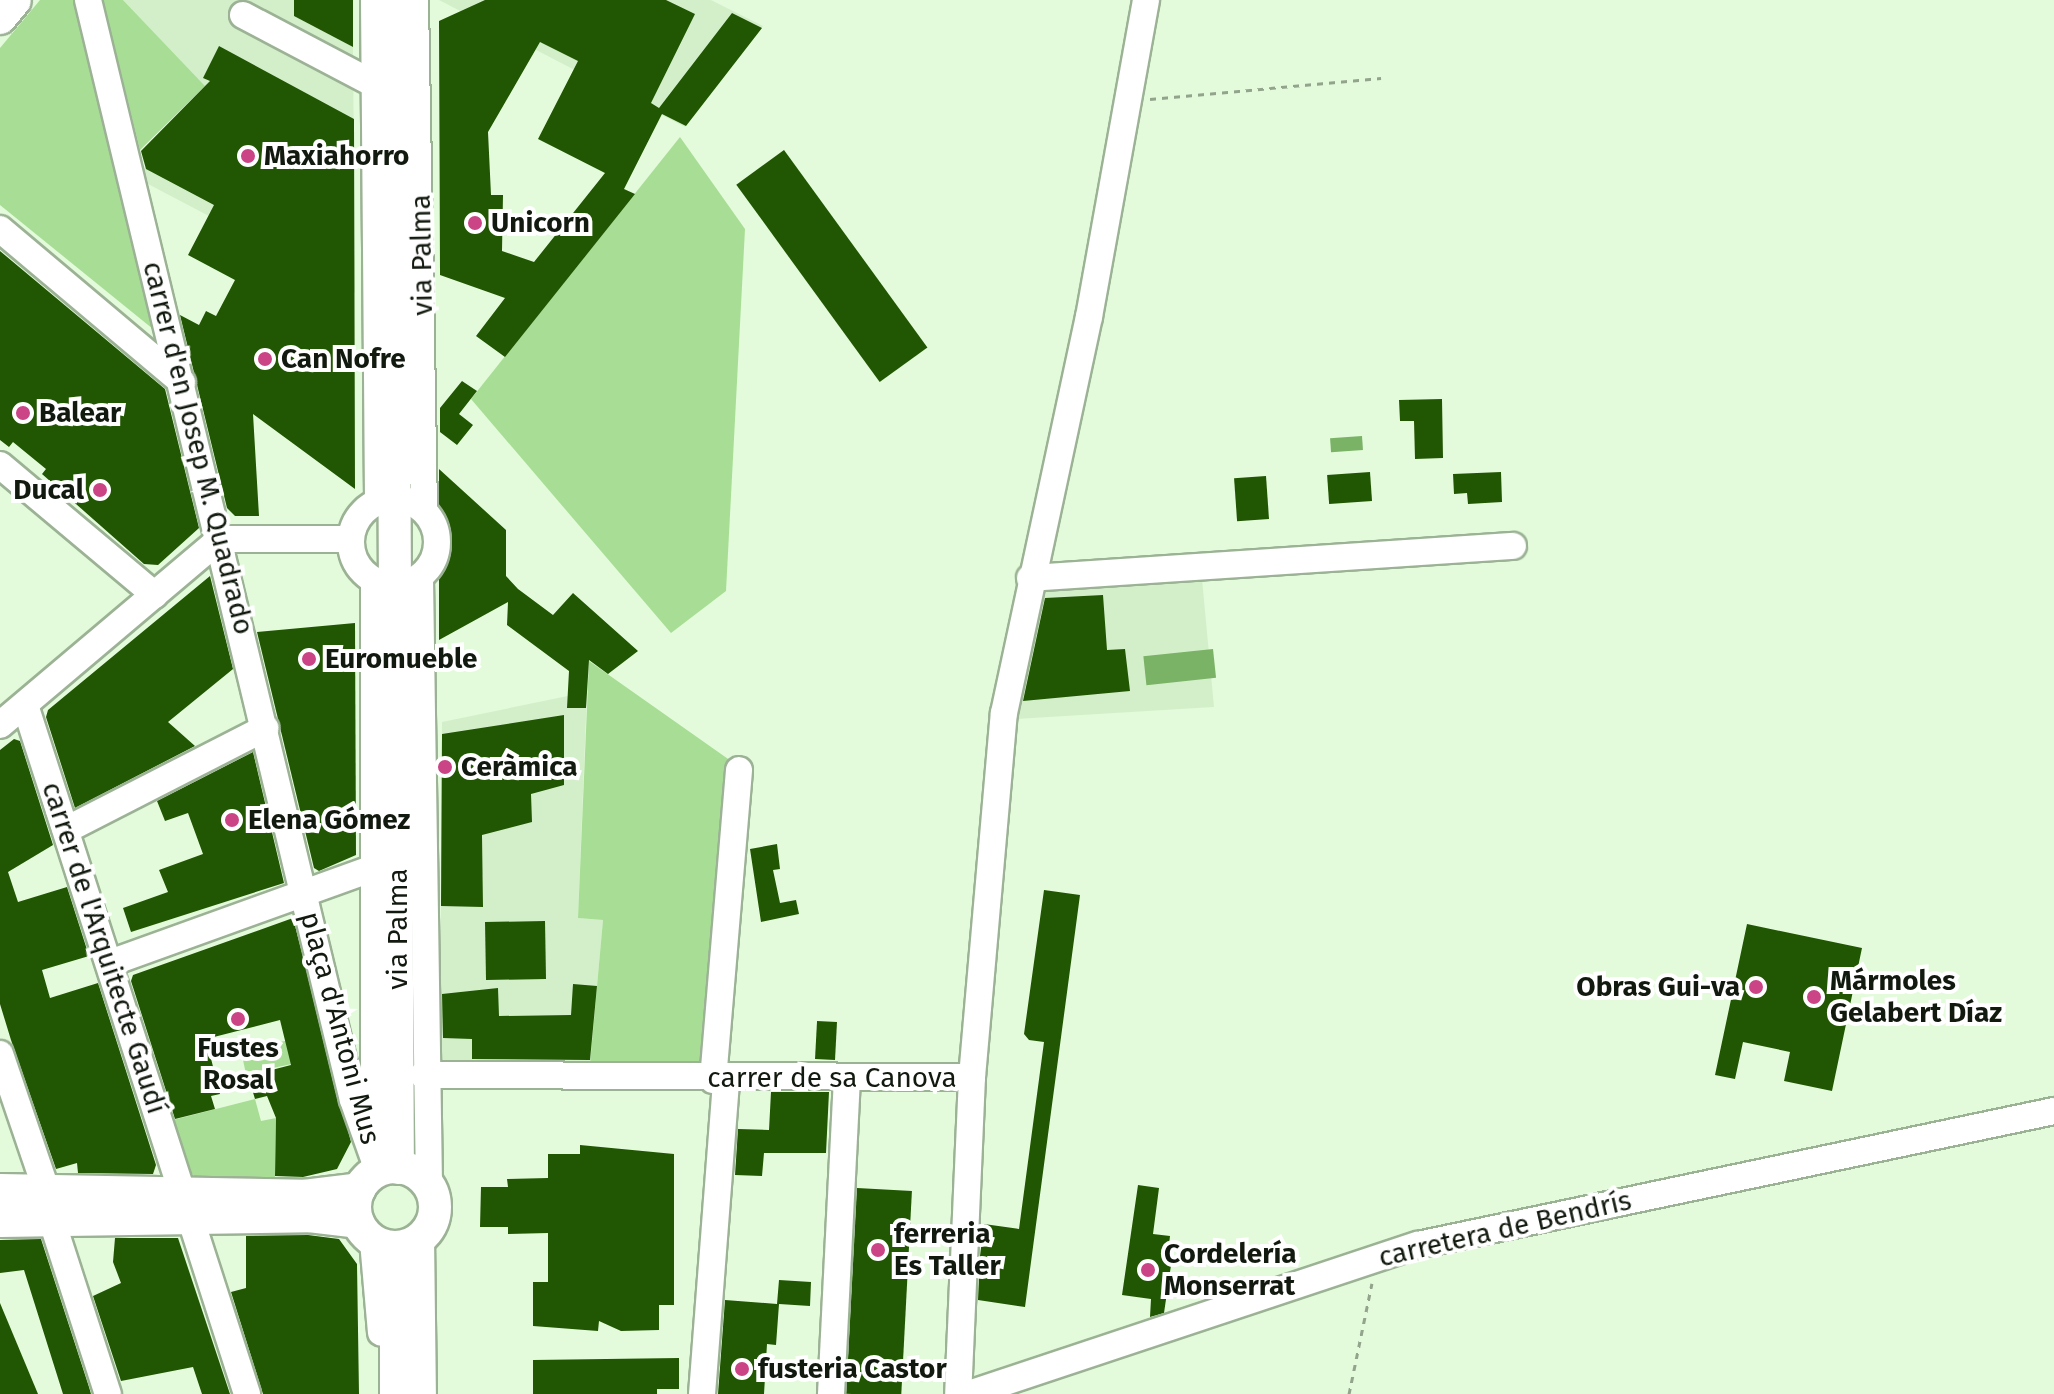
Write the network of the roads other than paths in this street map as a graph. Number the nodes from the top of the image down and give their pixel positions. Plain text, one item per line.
1 (15, 0) edge
2 (88, 0) edge
3 (374, 0) edge
4 (392, 0) edge
5 (415, 0) edge
6 (1146, 0) edge
7 (243, 15) dead end
8 (0, 18) edge
9 (372, 83) junction
10 (0, 229) edge
11 (182, 382) junction
12 (0, 465) edge
13 (399, 503) junction
14 (220, 539) junction
15 (351, 539) junction
16 (1513, 546) dead end
17 (1030, 578) junction
18 (397, 582) junction
19 (155, 595) junction
20 (25, 705) junction
21 (0, 725) edge
22 (265, 728) junction
23 (739, 770) dead end
24 (66, 830) junction
25 (374, 868) junction
26 (305, 897) junction
27 (110, 963) junction
28 (0, 1054) edge
29 (423, 1075) junction
30 (972, 1077) junction
31 (847, 1078) junction
32 (719, 1080) junction
33 (2054, 1111) edge
34 (375, 1174) junction
35 (429, 1186) junction
36 (46, 1189) junction
37 (0, 1190) edge
38 (186, 1206) junction
39 (0, 1221) edge
40 (52, 1221) junction
41 (387, 1237) junction
42 (108, 1394) edge
43 (247, 1394) edge
44 (382, 1394) edge
45 (396, 1394) edge
46 (423, 1394) edge
47 (702, 1394) edge
48 (831, 1394) edge
49 (958, 1394) edge
50 (969, 1394) edge

1 - 8 main road
2 - 11 street, carrer d'en Josep M. Quadrado
3 - 9 street
4 - 13 main road
5 - 13 street, via Palma
6 - 17 street
7 - 9 street
9 - 13 street
10 - 11 street
11 - 14 street, carrer d'en Josep M. Quadrado
12 - 19 street
13 - 15 street
13 - 18 main road, via Palma
14 - 15 street
14 - 19 street
14 - 22 street, carrer d'en Josep M. Quadrado
15 - 18 street
16 - 17 street
17 - 30 street
18 - 25 street, via Palma
18 - 29 street, via Palma
18 - 34 main road, via Palma
19 - 20 street
20 - 21 street
20 - 24 street, carrer de l'Arquitecte Gaudí
22 - 24 street
22 - 26 street, carrer d'en Josep M. Quadrado
23 - 32 street
24 - 27 street, carrer de l'Arquitecte Gaudí
25 - 26 street
25 - 34 street, via Palma
26 - 27 street
26 - 34 street, plaça d'Antoni Mus
27 - 38 street, carrer de l'Arquitecte Gaudí
28 - 36 street
29 - 32 street, carrer de sa Canova
29 - 35 street, via Palma
30 - 31 street, carrer de sa Canova
30 - 49 street, carrer de sa Canova
31 - 32 street, carrer de sa Canova
31 - 48 street
32 - 47 street
33 - 50 street, carretera de Bendrís
34 - 35 main road
34 - 38 main road
34 - 41 main road
35 - 41 main road
36 - 37 main road
36 - 38 main road
38 - 40 main road
38 - 41 main road
38 - 43 street, carrer de l'Arquitecte Gaudí
39 - 40 main road
40 - 42 street
41 - 44 street
41 - 45 main road
41 - 46 street

